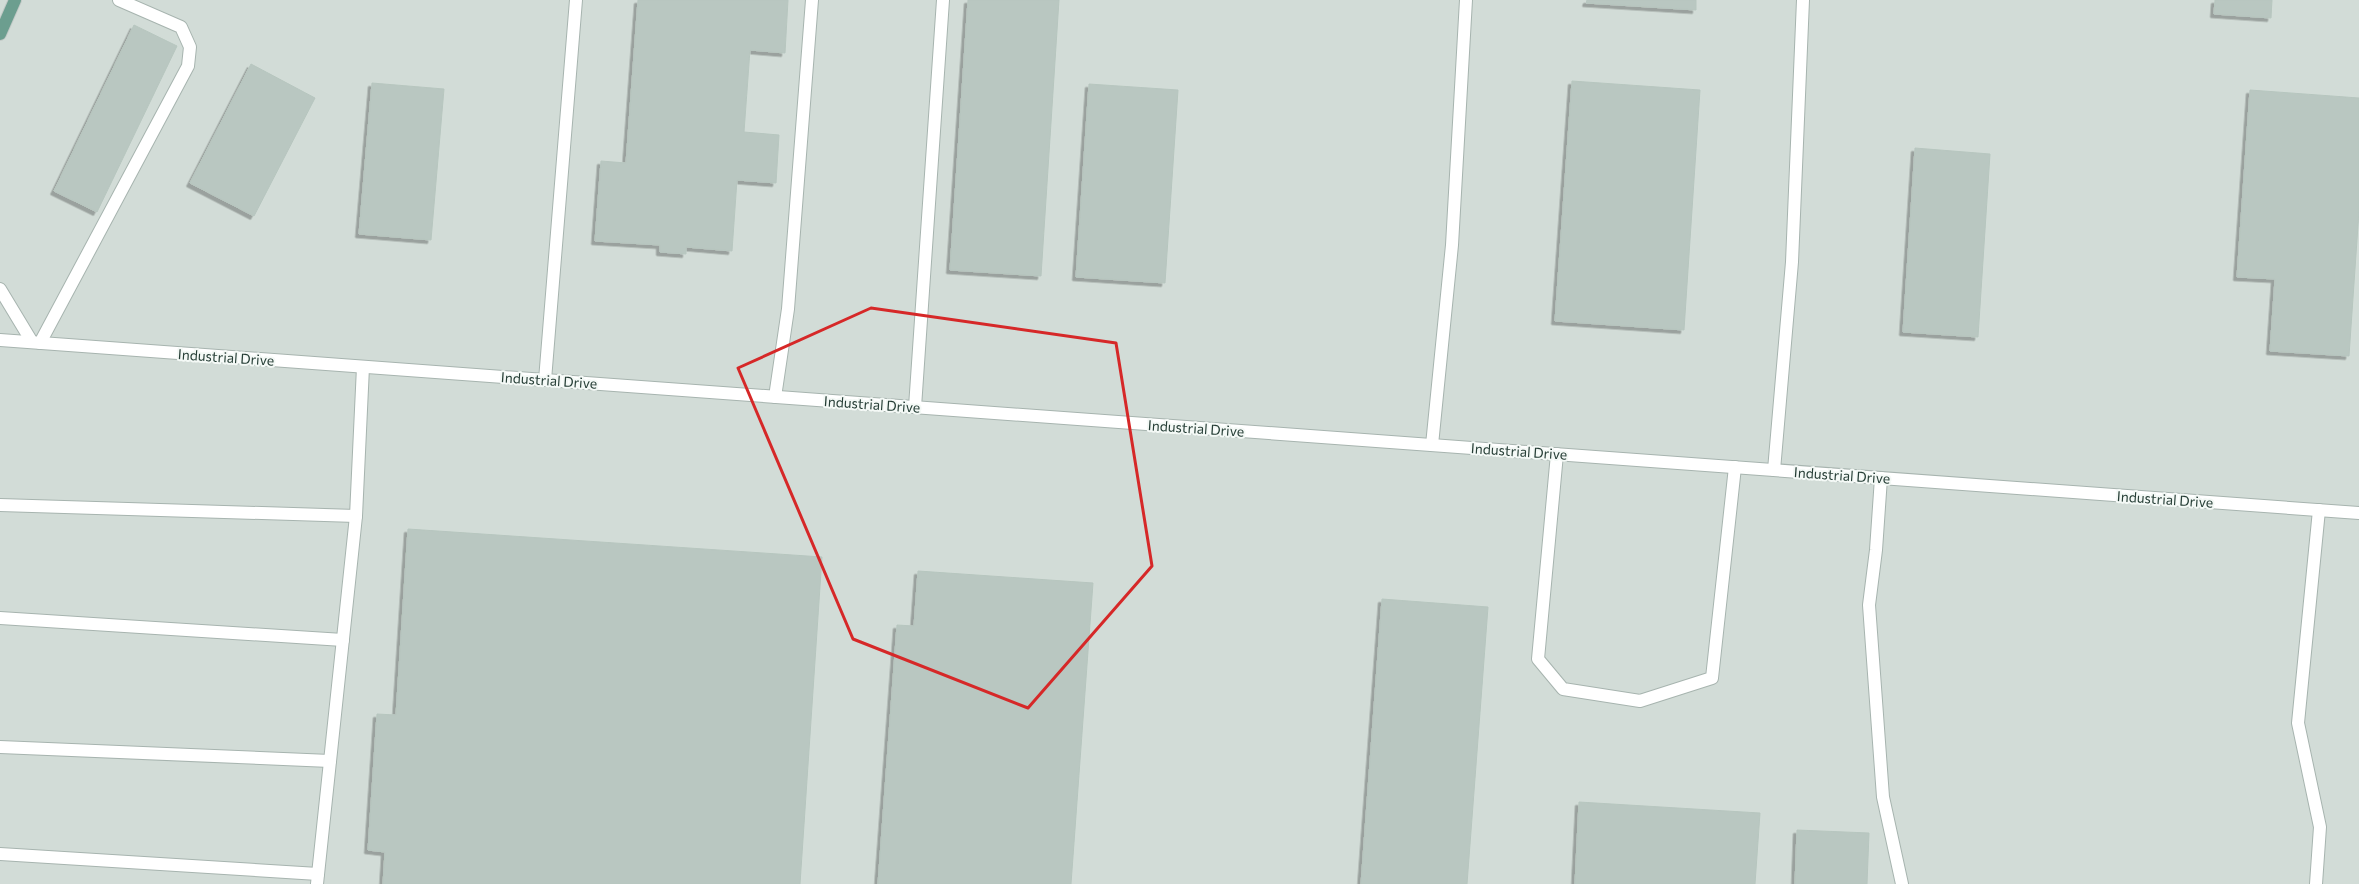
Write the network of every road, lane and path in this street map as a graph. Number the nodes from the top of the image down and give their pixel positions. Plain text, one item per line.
1 (15, 0) edge
2 (119, 0) edge
3 (576, 0) edge
4 (812, 0) edge
5 (943, 0) edge
6 (1466, 0) edge
7 (1803, 0) edge
8 (0, 34) edge
9 (0, 289) edge
10 (0, 340) edge
11 (36, 343) junction
12 (363, 367) junction
13 (545, 380) junction
14 (775, 397) junction
15 (915, 407) junction
16 (1432, 445) junction
17 (1558, 454) junction
18 (1735, 467) junction
19 (1774, 470) junction
20 (1882, 478) junction
21 (0, 505) edge
22 (2318, 510) junction
23 (2359, 513) edge
24 (356, 516) junction
25 (0, 618) edge
26 (343, 640) junction
27 (0, 747) edge
28 (330, 760) junction
29 (0, 854) edge
30 (317, 879) edge
31 (1902, 884) edge
32 (2316, 884) edge

1 - 8 main road
2 - 11 street
3 - 13 street
4 - 14 street
5 - 15 street
6 - 16 street
7 - 19 street
9 - 11 street
10 - 11 street, Industrial Drive
11 - 12 street, Industrial Drive
12 - 13 street, Industrial Drive
12 - 24 street
13 - 14 street, Industrial Drive
14 - 15 street, Industrial Drive
15 - 16 street, Industrial Drive
16 - 17 street, Industrial Drive
17 - 18 street, Industrial Drive
17 - 18 street
18 - 19 street, Industrial Drive
19 - 20 street, Industrial Drive
20 - 22 street, Industrial Drive
20 - 31 street
21 - 24 street
22 - 23 street, Industrial Drive
22 - 32 street
24 - 26 street
25 - 26 street
26 - 28 street
27 - 28 street
28 - 30 street
29 - 30 street

